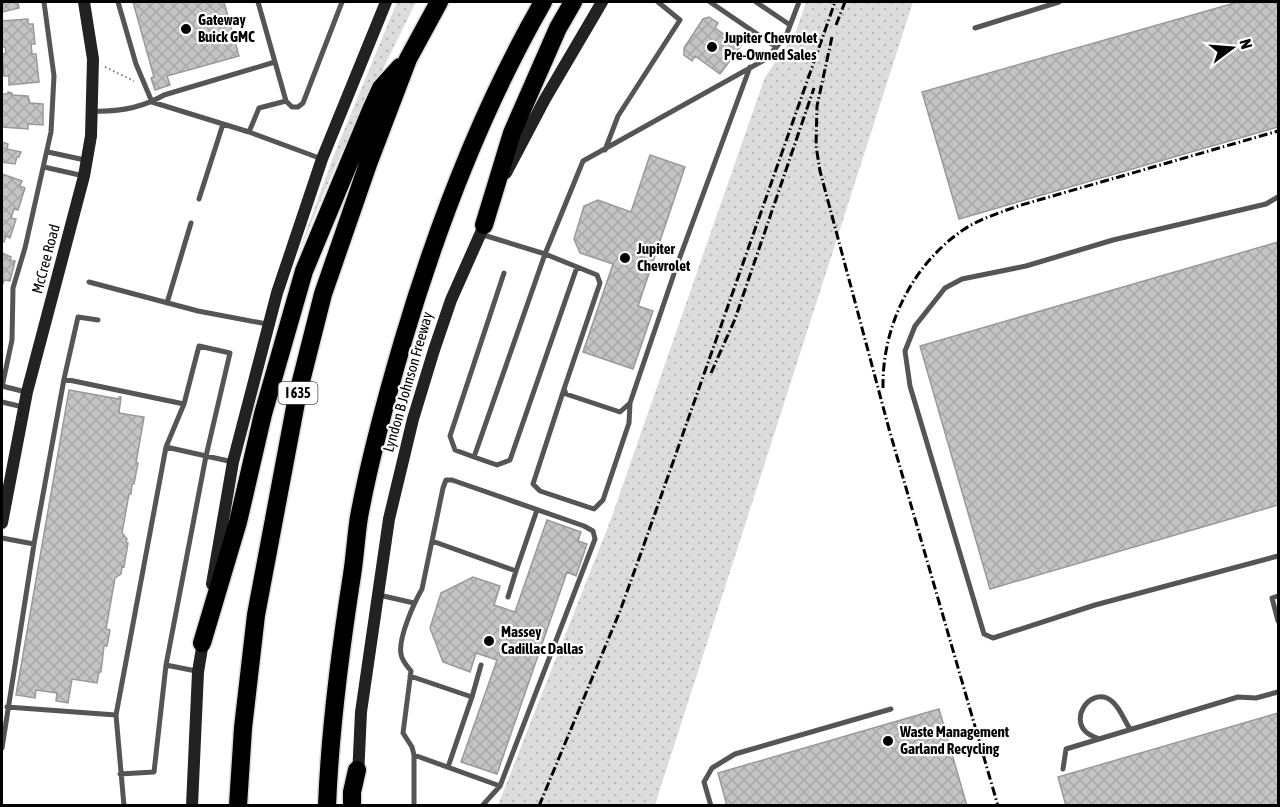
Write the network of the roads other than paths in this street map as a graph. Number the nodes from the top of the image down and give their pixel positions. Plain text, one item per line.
1 (44, 2) edge
2 (84, 2) edge
3 (118, 2) edge
4 (258, 2) edge
5 (342, 2) edge
6 (386, 2) edge
7 (439, 2) edge
8 (543, 2) edge
9 (573, 2) edge
10 (602, 2) edge
11 (658, 2) edge
12 (710, 2) edge
13 (756, 2) edge
14 (800, 2) edge
15 (1059, 2) edge
16 (790, 26) junction
17 (975, 28) dead end
18 (776, 47) junction
19 (408, 59) junction
20 (275, 62) junction
21 (750, 67) junction
22 (286, 100) junction
23 (152, 102) junction
24 (93, 111) junction
25 (223, 124) junction
26 (249, 132) junction
27 (605, 150) junction
28 (48, 152) junction
29 (322, 159) junction
30 (87, 160) junction
31 (44, 167) junction
32 (84, 176) junction
33 (1278, 197) edge
34 (198, 199) dead end
35 (191, 223) dead end
36 (482, 229) junction
37 (545, 254) junction
38 (577, 267) junction
39 (504, 273) dead end
40 (89, 282) dead end
41 (167, 303) junction
42 (98, 320) dead end
43 (269, 324) junction
44 (2, 378) edge
45 (64, 379) junction
46 (2, 386) edge
47 (564, 389) junction
48 (27, 392) junction
49 (2, 402) edge
50 (630, 403) junction
51 (184, 404) junction
52 (24, 407) junction
53 (166, 447) junction
54 (206, 456) junction
55 (474, 456) junction
56 (233, 462) junction
57 (537, 510) junction
58 (2, 523) edge
59 (2, 538) edge
60 (432, 542) junction
61 (34, 544) junction
62 (1278, 556) edge
63 (516, 571) junction
64 (379, 595) junction
65 (1278, 596) edge
66 (508, 597) dead end
67 (414, 603) junction
68 (1278, 621) edge
69 (202, 643) junction
70 (166, 665) junction
71 (481, 665) dead end
72 (198, 672) junction
73 (410, 676) junction
74 (1278, 692) edge
75 (471, 696) junction
76 (8, 707) junction
77 (891, 709) dead end
78 (116, 715) junction
79 (1130, 729) junction
80 (1099, 739) junction
81 (2, 748) edge
82 (414, 754) junction
83 (448, 767) junction
84 (1063, 769) dead end
85 (357, 770) junction
86 (120, 774) junction
87 (500, 786) junction
88 (710, 805) edge
89 (124, 806) edge
90 (192, 806) edge
91 (238, 806) edge
92 (327, 806) edge
93 (352, 806) edge
94 (359, 806) edge
95 (414, 806) edge
96 (482, 806) edge
97 (703, 806) edge

1 - 28 lane
2 - 24 main road, McCree Road
3 - 23 lane
4 - 20 lane
5 - 22 lane
6 - 29 main road
7 - 19 highway, I 635
8 - 92 highway, Lyndon B Johnson Freeway
9 - 36 highway
10 - 36 main road, Lyndon B Johnson Freeway
11 - 27 lane
12 - 18 lane
13 - 16 lane
14 - 16 lane
15 - 17 lane
16 - 18 lane
18 - 21 lane
19 - 69 highway
19 - 91 highway, I 635
20 - 22 lane
20 - 23 lane
21 - 27 lane
21 - 50 lane
22 - 26 lane
23 - 24 lane
23 - 25 lane
24 - 30 main road, McCree Road
25 - 26 lane
25 - 34 lane
26 - 29 lane
27 - 37 lane
28 - 30 lane
28 - 31 lane
29 - 43 main road
30 - 32 main road, McCree Road
31 - 32 lane
31 - 44 lane
32 - 48 main road, McCree Road
33 - 62 lane
35 - 41 lane
36 - 37 lane
36 - 64 main road, Lyndon B Johnson Freeway
37 - 38 lane
37 - 55 lane
38 - 47 lane
38 - 55 lane
39 - 55 lane
40 - 41 lane
41 - 43 lane
42 - 45 lane
43 - 56 main road
44 - 46 lane
45 - 51 lane
45 - 61 lane
46 - 48 lane
47 - 50 lane
47 - 50 lane
48 - 52 main road, McCree Road
49 - 52 lane
51 - 53 lane
51 - 54 lane
52 - 58 main road, McCree Road
53 - 54 lane
53 - 78 lane
54 - 56 lane
54 - 70 lane
56 - 69 main road
57 - 60 lane
57 - 63 lane
57 - 87 lane
59 - 61 lane
60 - 63 lane
60 - 67 lane
61 - 76 lane
63 - 66 lane
64 - 67 lane
64 - 85 main road, Lyndon B Johnson Freeway
65 - 68 lane
67 - 73 lane
69 - 72 main road
70 - 72 lane
70 - 86 lane
71 - 75 lane
72 - 90 main road
73 - 75 lane
73 - 82 lane
74 - 79 lane
75 - 83 lane
76 - 78 lane
76 - 81 lane
77 - 88 lane
78 - 86 lane
79 - 80 lane
79 - 80 lane
80 - 84 lane
82 - 83 lane
82 - 95 lane
83 - 87 lane
85 - 93 highway
85 - 94 main road, Lyndon B Johnson Freeway
86 - 89 lane
87 - 96 lane
88 - 97 lane

